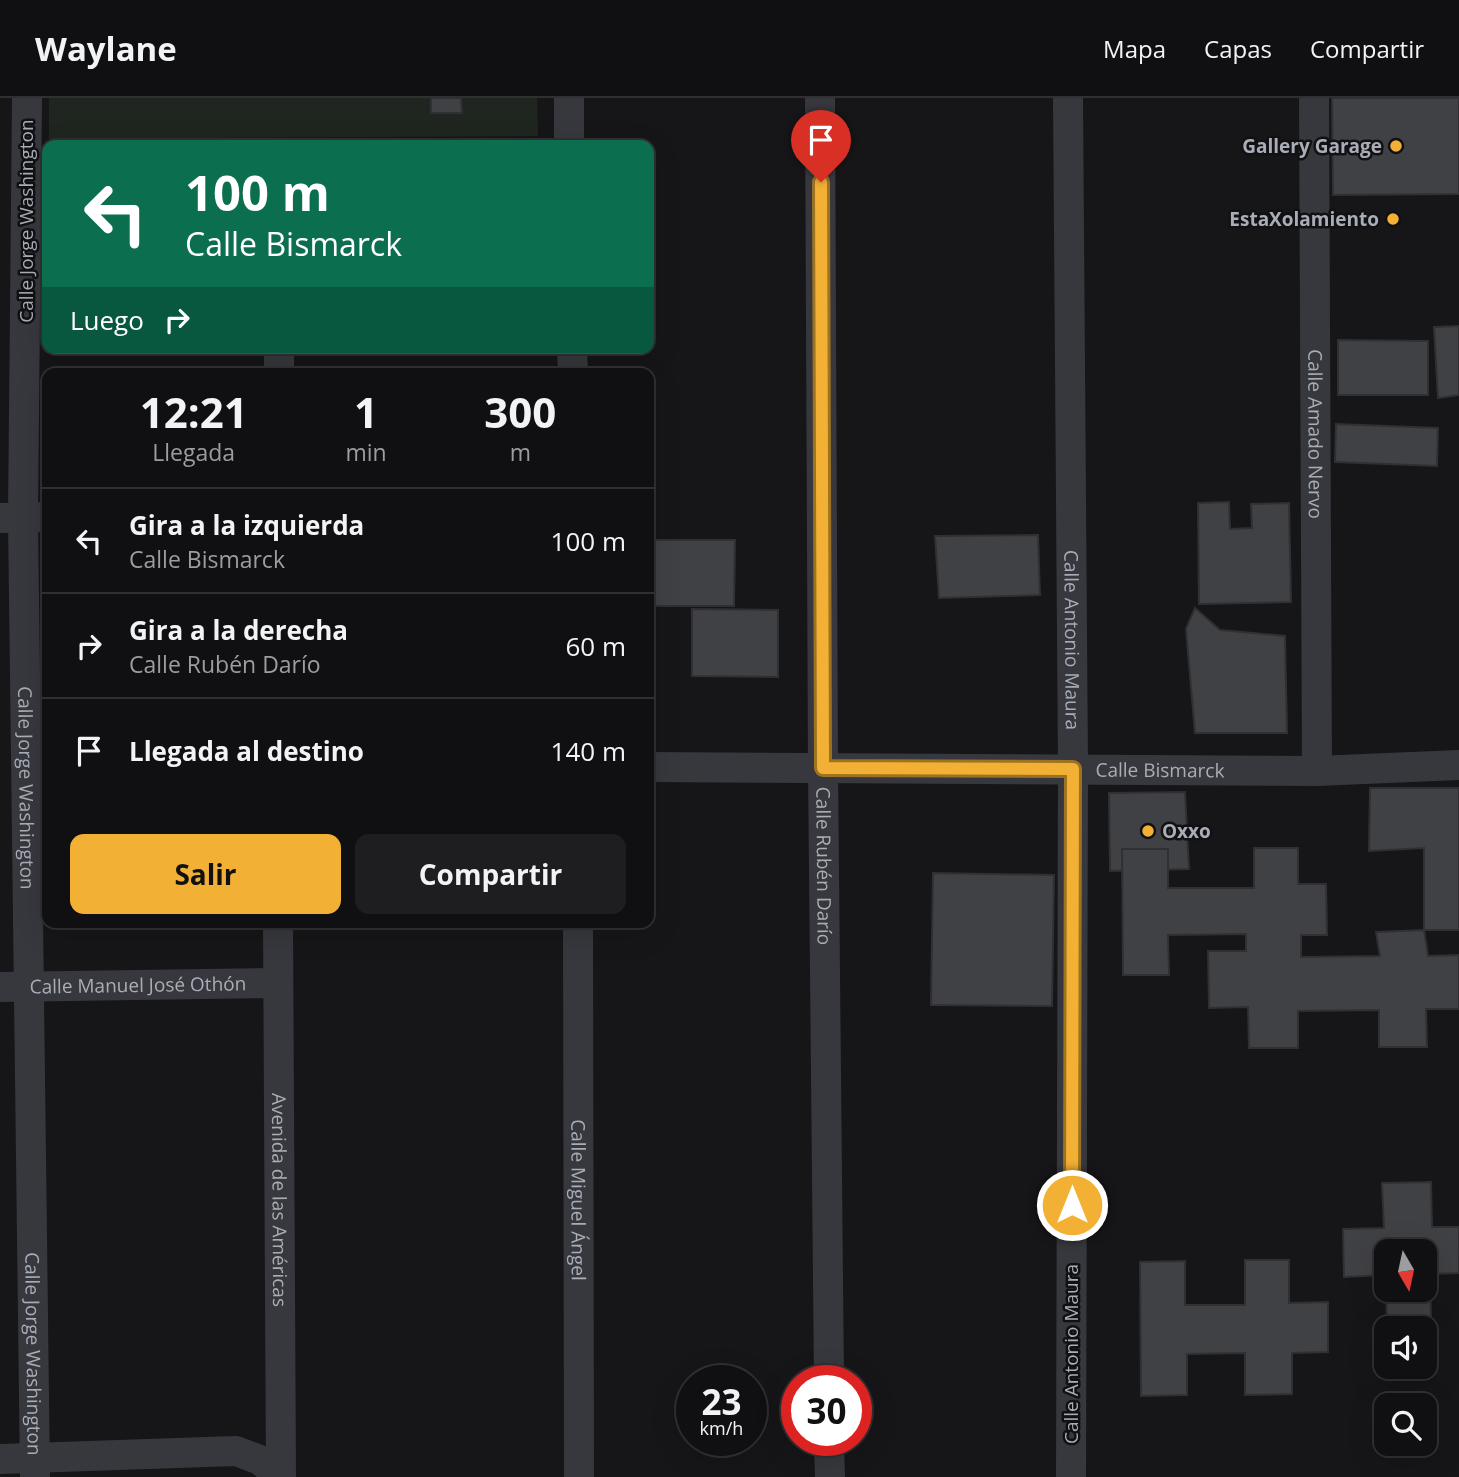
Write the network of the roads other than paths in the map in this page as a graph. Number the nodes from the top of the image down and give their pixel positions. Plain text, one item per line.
1 (27, 98) edge
2 (569, 98) edge
3 (820, 98) edge
4 (1068, 98) edge
5 (1314, 98) edge
6 (569, 140) edge
7 (37, 153) edge
8 (24, 518) edge
9 (1459, 765) edge
10 (654, 766) edge
11 (823, 768) junction
12 (1073, 769) junction
13 (1317, 771) junction
14 (278, 928) edge
15 (578, 928) edge
16 (278, 982) junction
17 (14, 987) edge
18 (829, 1365) edge
19 (829, 1456) edge
20 (0, 1460) edge
21 (35, 1468) edge
22 (280, 1477) edge
23 (579, 1477) edge
24 (830, 1477) edge
25 (1071, 1477) edge

1 - 7 street, Calle Jorge Washington
2 - 6 street
3 - 11 street, Calle Rubén Darío
4 - 12 street, Calle Antonio Maura
5 - 13 street, Calle Amado Nervo
7 - 8 street, Calle Jorge Washington
8 - 17 street, Calle Jorge Washington
9 - 13 street, Calle Bismarck
10 - 11 street, Calle Bismarck
11 - 12 street, Calle Bismarck
11 - 18 street, Calle Rubén Darío
12 - 13 street, Calle Bismarck
12 - 25 street, Calle Antonio Maura
14 - 16 street, Avenida de las Américas
15 - 23 street, Calle Miguel Ángel
16 - 17 street, Calle Manuel José Othón
16 - 22 street, Avenida de las Américas
17 - 21 street, Calle Jorge Washington
19 - 24 street
20 - 21 street
21 - 22 street

